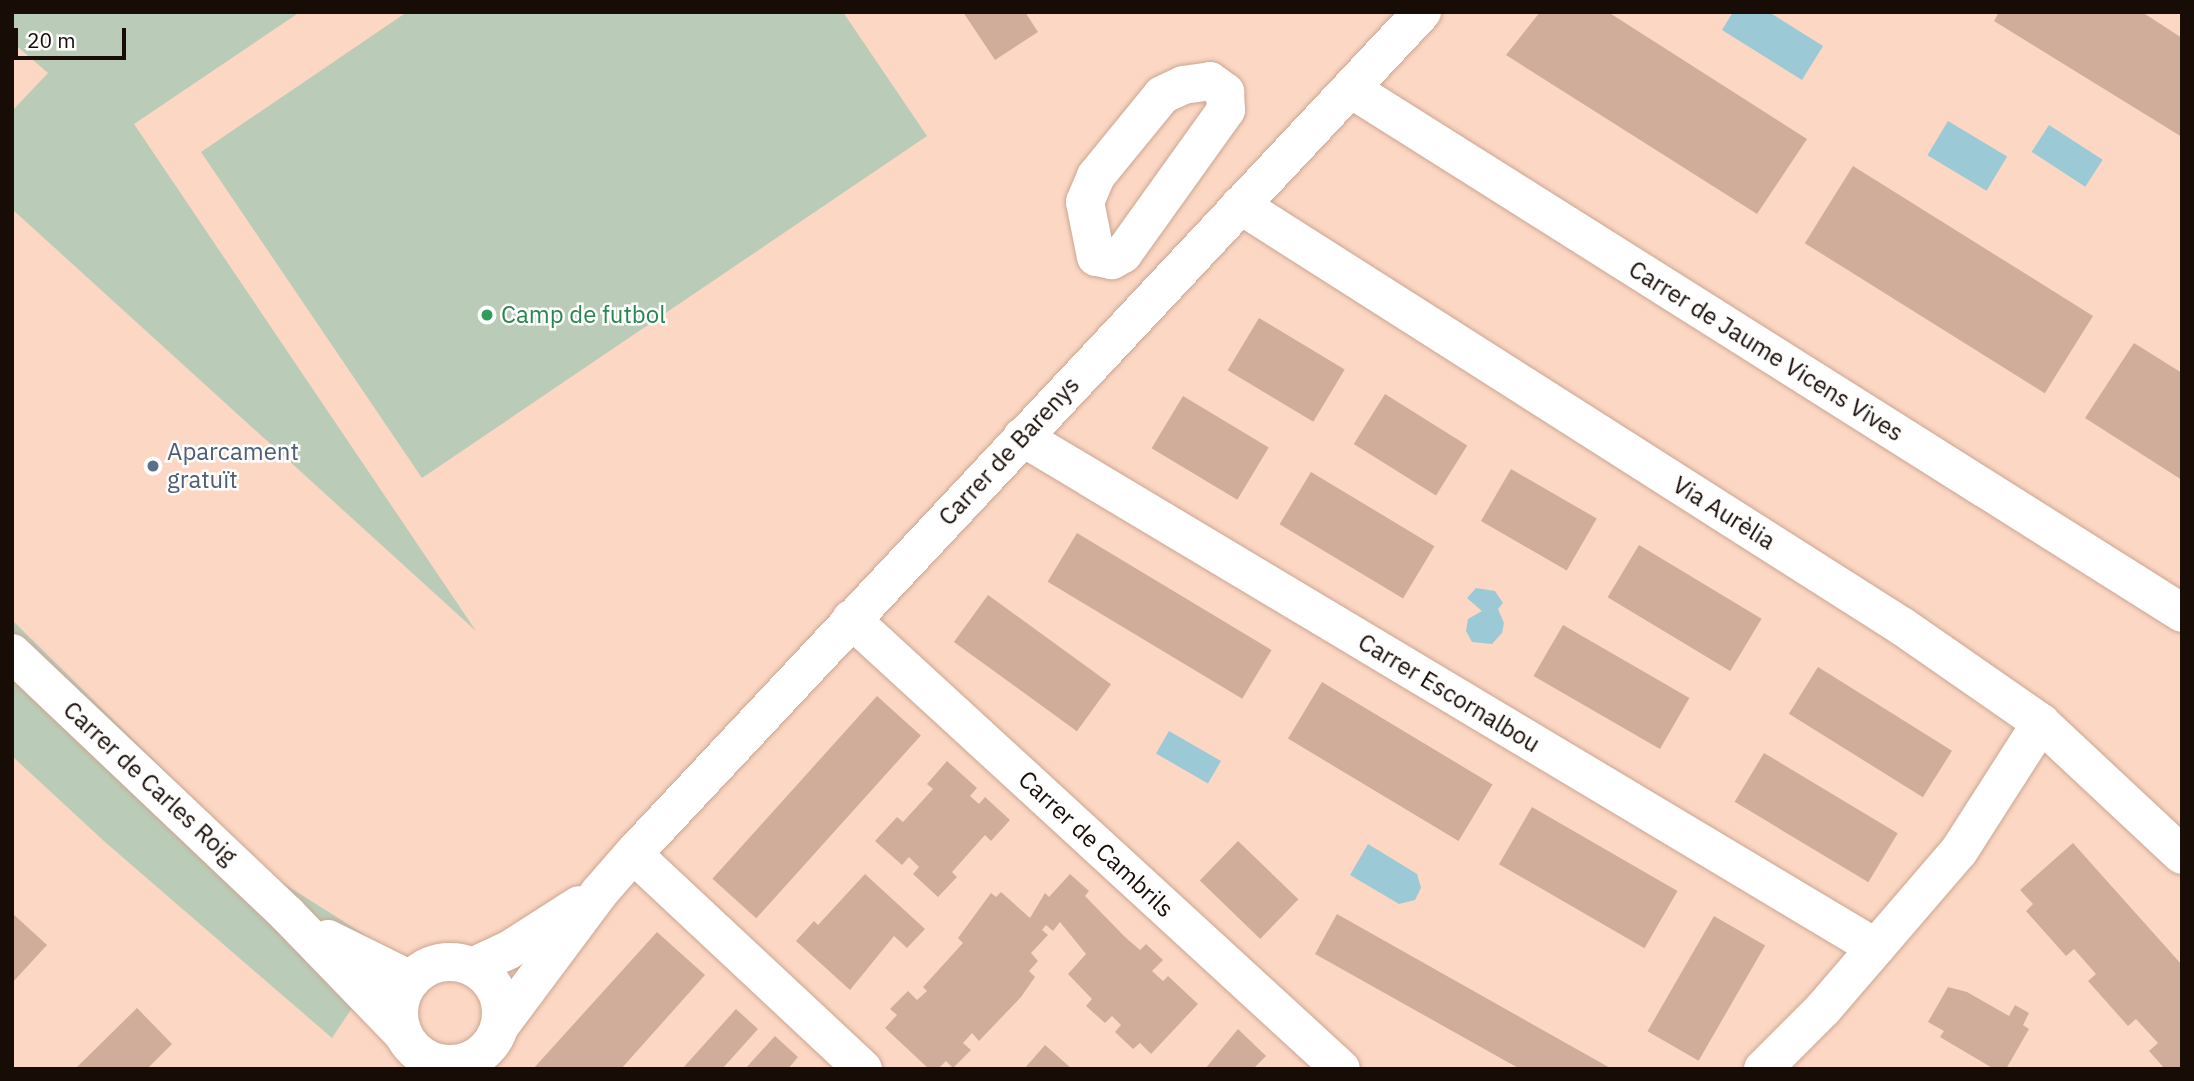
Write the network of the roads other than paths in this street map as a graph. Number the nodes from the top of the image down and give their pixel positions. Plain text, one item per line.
1 (1422, 12) edge
2 (1351, 89) junction
3 (1240, 205) junction
4 (1112, 260) dead end
5 (1142, 310) junction
6 (1022, 438) junction
7 (2182, 612) edge
8 (851, 619) junction
9 (12, 653) edge
10 (2041, 723) junction
11 (2178, 843) edge
12 (633, 854) junction
13 (599, 892) junction
14 (287, 914) junction
15 (1876, 948) junction
16 (472, 967) junction
17 (411, 980) junction
18 (500, 1026) junction
19 (403, 1034) junction
20 (436, 1066) edge
21 (863, 1069) edge
22 (1340, 1069) edge
23 (1763, 1069) edge

1 - 2 street, Carrer de Barenys
2 - 3 street, Carrer de Barenys
2 - 7 street, Carrer de Jaume Vicens Vives
3 - 5 street, Carrer de Barenys
3 - 10 street, Via Aurèlia
4 - 5 street
5 - 6 street, Carrer de Barenys
6 - 8 street, Carrer de Barenys
6 - 15 street, Carrer Escornalbou
8 - 12 street, Carrer de Barenys
8 - 22 street, Carrer de Cambrils
9 - 14 street, Carrer de Carles Roig
10 - 11 street, Via Aurèlia
10 - 15 street
12 - 13 street, Carrer de Barenys
12 - 21 street
13 - 16 street
13 - 18 street
14 - 17 street, Carrer de Carles Roig
14 - 19 street, Carrer de Carles Roig
15 - 23 street
16 - 17 street
16 - 18 street
17 - 19 street
18 - 20 street
19 - 20 street

